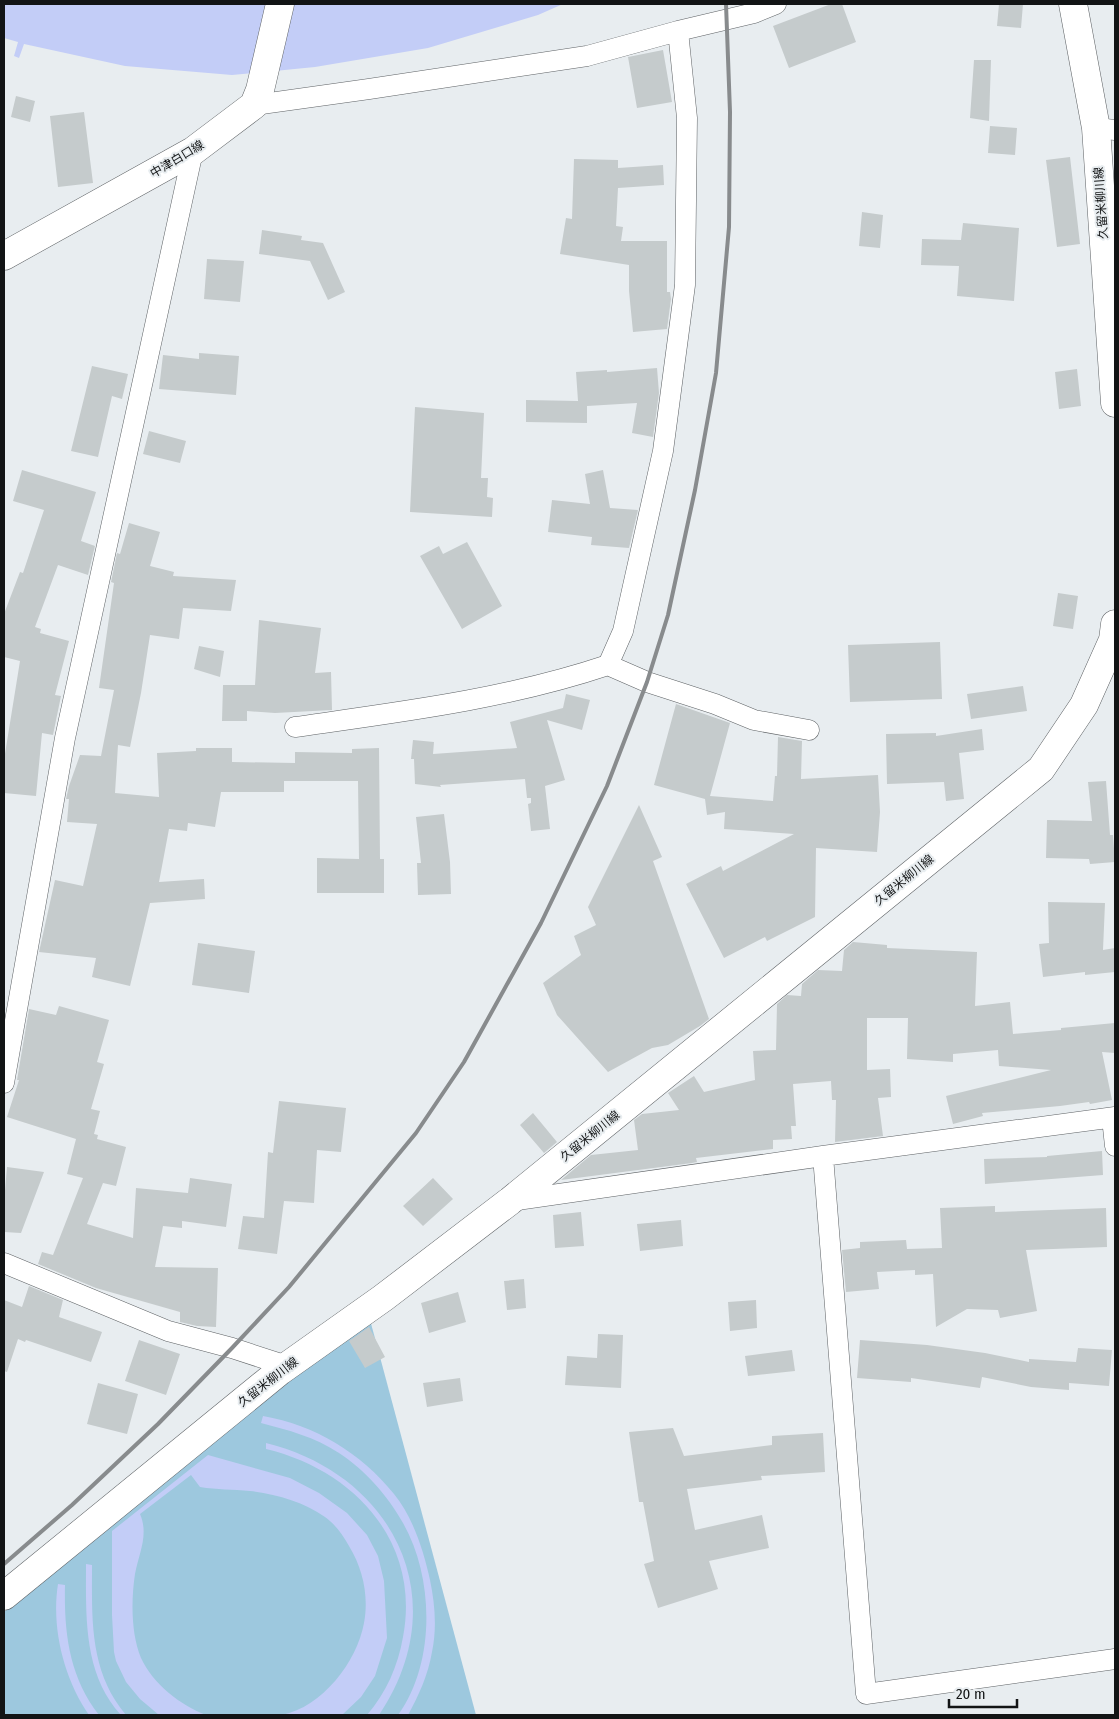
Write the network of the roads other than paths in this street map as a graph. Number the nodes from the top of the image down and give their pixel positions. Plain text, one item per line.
1 (280, 4) edge
2 (776, 4) edge
3 (1073, 4) edge
4 (678, 31) junction
5 (257, 97) junction
6 (1105, 129) edge
7 (193, 151) junction
8 (4, 256) edge
9 (1115, 403) edge
10 (1115, 624) edge
11 (608, 665) junction
12 (1108, 674) edge
13 (295, 727) dead end
14 (809, 730) dead end
15 (4, 1082) edge
16 (1114, 1118) edge
17 (1115, 1146) edge
18 (823, 1156) junction
19 (510, 1201) junction
20 (4, 1263) edge
21 (280, 1371) junction
22 (4, 1596) edge
23 (1115, 1659) edge

1 - 5 main road
2 - 4 street
3 - 6 main road, 久留米柳川線
4 - 5 street
4 - 11 street
5 - 7 main road, 中津白口線
6 - 9 main road, 久留米柳川線
7 - 8 main road, 中津白口線
7 - 15 street
10 - 12 main road, 久留米柳川線
11 - 13 street
11 - 14 street
12 - 19 main road, 久留米柳川線
16 - 17 street
16 - 18 street
18 - 19 street
18 - 23 street
19 - 21 main road, 久留米柳川線
20 - 21 street
21 - 22 main road, 久留米柳川線

